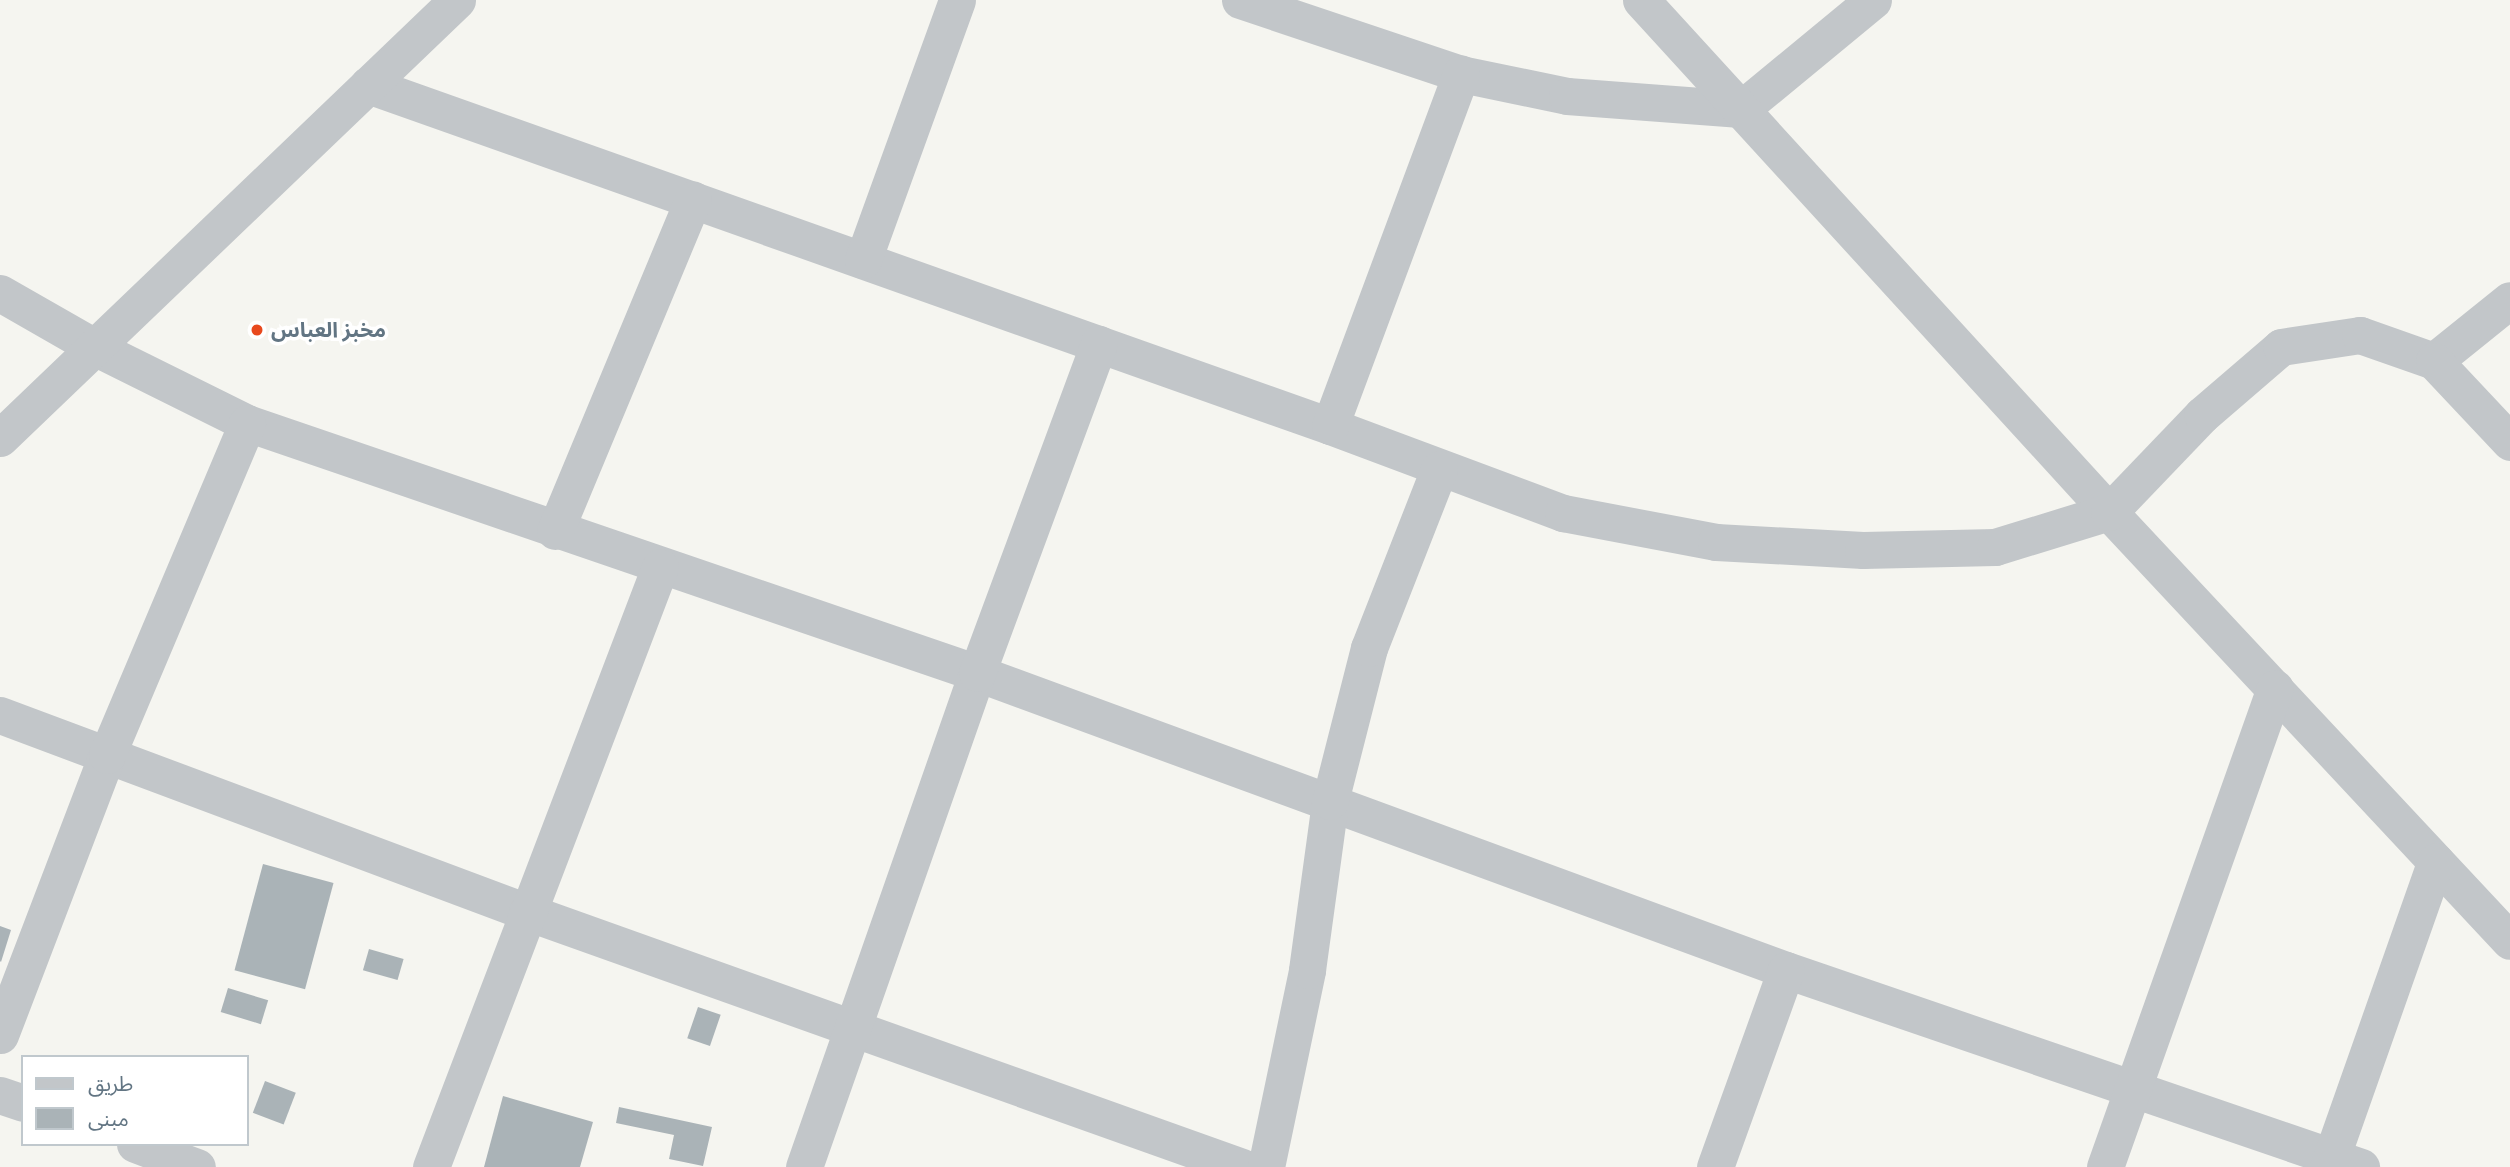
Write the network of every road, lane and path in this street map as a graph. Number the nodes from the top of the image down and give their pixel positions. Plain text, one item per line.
1 (957, 0) edge
2 (1240, 0) edge
3 (1641, 0) edge
4 (1873, 0) edge
5 (439, 4) edge
6 (1282, 6) edge
7 (1461, 74) junction
8 (368, 85) junction
9 (1741, 109) junction
10 (693, 200) junction
11 (863, 260) junction
12 (0, 293) edge
13 (2510, 299) edge
14 (1100, 344) junction
15 (96, 348) junction
16 (2434, 361) junction
17 (247, 423) junction
18 (1330, 426) junction
19 (0, 438) edge
20 (2510, 442) edge
21 (1439, 469) junction
22 (2109, 512) junction
23 (555, 531) junction
24 (660, 567) junction
25 (977, 673) junction
26 (2275, 688) junction
27 (0, 715) edge
28 (107, 755) junction
29 (1330, 801) junction
30 (2436, 861) junction
31 (527, 912) junction
32 (2510, 941) edge
33 (1786, 970) junction
34 (852, 1028) junction
35 (0, 1035) edge
36 (2133, 1089) junction
37 (0, 1095) edge
38 (21, 1102) edge
39 (140, 1146) edge
40 (2340, 1164) edge
41 (197, 1167) edge
42 (430, 1167) edge
43 (804, 1167) edge
44 (1242, 1167) edge
45 (1266, 1167) edge
46 (1715, 1167) edge
47 (2105, 1167) edge

1 - 11 street
2 - 6 street
3 - 9 street
4 - 9 street
5 - 8 street
6 - 7 street
7 - 9 street
7 - 18 street
8 - 10 street
8 - 15 street
9 - 22 street
10 - 11 street
10 - 23 street
11 - 14 street
12 - 15 street
13 - 16 street
14 - 18 street
14 - 25 street
15 - 17 street
15 - 19 street
16 - 20 street
16 - 22 street
17 - 23 street
17 - 28 street
18 - 21 street
21 - 22 street
21 - 29 street
22 - 26 street
23 - 24 street
24 - 25 street
24 - 31 street
25 - 29 street
25 - 34 street
26 - 30 street
26 - 36 street
27 - 28 street
28 - 31 street
28 - 35 street
29 - 33 street
29 - 45 street
30 - 32 street
30 - 40 street
31 - 34 street
31 - 42 street
33 - 36 street
33 - 46 street
34 - 43 street
34 - 44 street
36 - 40 street
36 - 47 street
37 - 38 street
39 - 41 street

